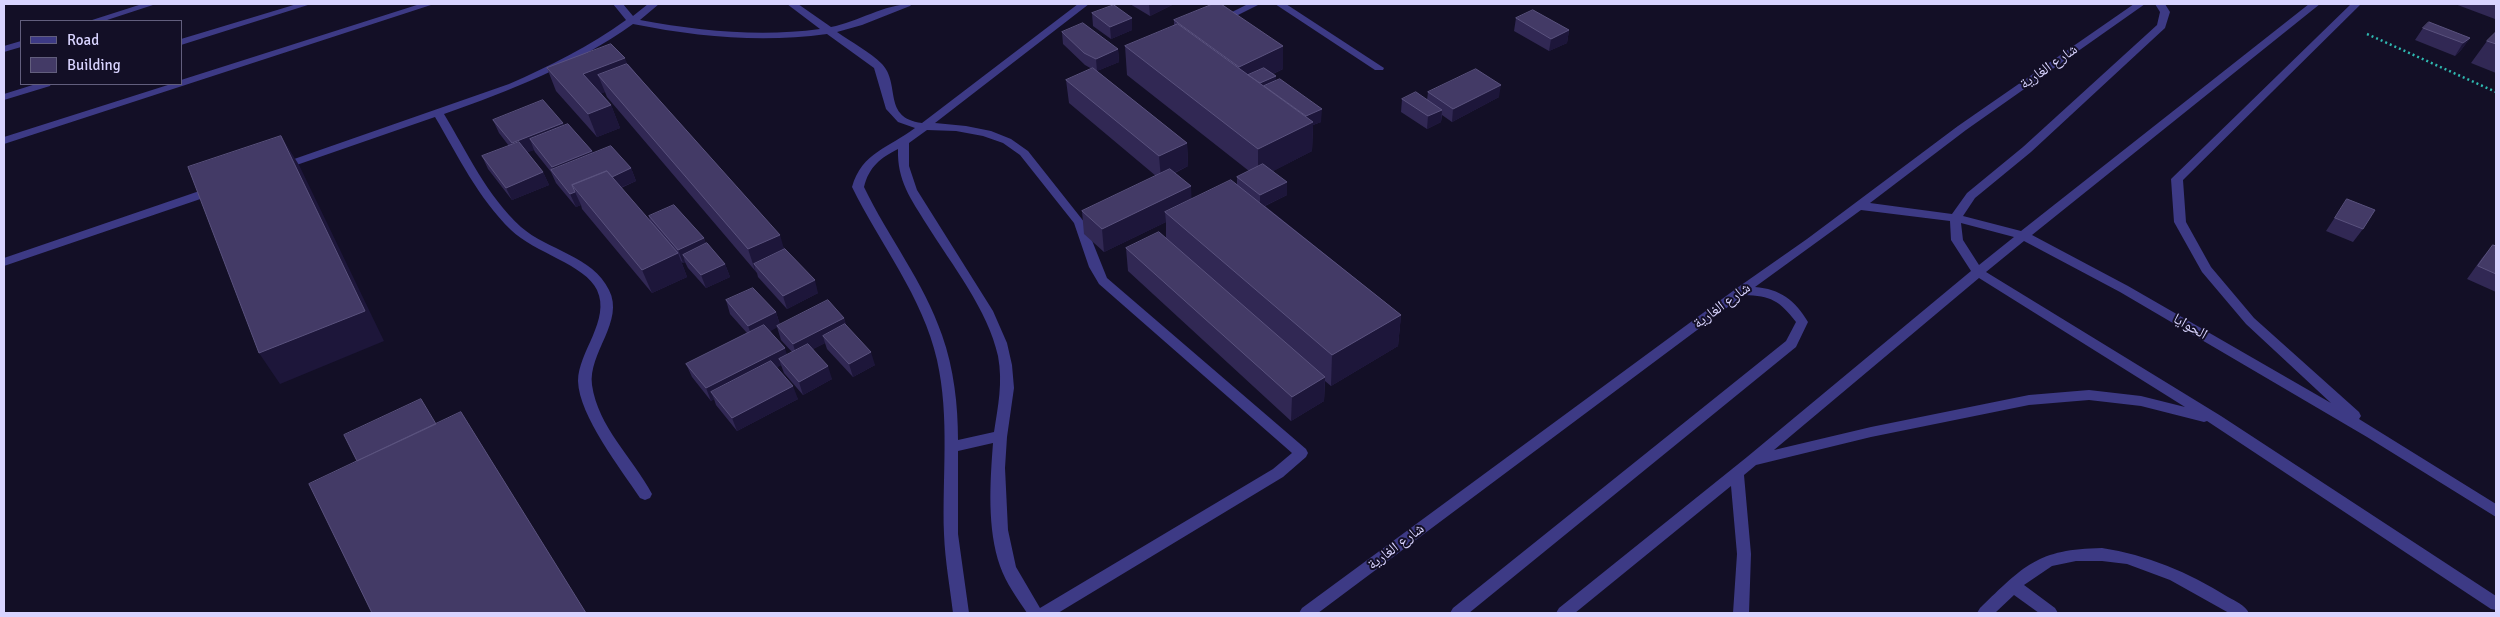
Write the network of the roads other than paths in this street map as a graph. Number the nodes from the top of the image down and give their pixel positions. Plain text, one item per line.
1 (151, 4) edge
2 (306, 4) edge
3 (429, 4) edge
4 (618, 4) edge
5 (654, 4) edge
6 (792, 4) edge
7 (907, 4) edge
8 (1084, 4) edge
9 (1255, 4) edge
10 (1280, 4) edge
11 (2140, 4) edge
12 (2160, 4) edge
13 (2315, 4) edge
14 (2356, 4) edge
15 (97, 20) edge
16 (632, 22) junction
17 (1214, 24) edge
18 (830, 31) junction
19 (182, 42) edge
20 (20, 44) edge
21 (4, 49) edge
22 (1379, 68) dead end
23 (182, 84) edge
24 (43, 85) edge
25 (178, 85) edge
26 (4, 97) edge
27 (438, 113) junction
28 (924, 128) junction
29 (4, 141) edge
30 (904, 142) junction
31 (268, 171) edge
32 (221, 188) edge
33 (1860, 206) junction
34 (1956, 218) junction
35 (2024, 236) junction
36 (4, 262) edge
37 (1978, 272) junction
38 (1741, 291) junction
39 (2216, 420) junction
40 (2372, 433) junction
41 (1000, 436) junction
42 (952, 447) junction
43 (1752, 461) junction
44 (1738, 473) junction
45 (645, 494) dead end
46 (2496, 511) edge
47 (2013, 586) junction
48 (2496, 604) edge
49 (961, 613) edge
50 (1035, 613) edge
51 (1045, 613) edge
52 (1307, 613) edge
53 (1458, 613) edge
54 (1564, 613) edge
55 (1741, 613) edge
56 (1985, 613) edge
57 (2050, 613) edge
58 (2241, 613) edge

1 - 15 street
2 - 19 street
3 - 23 street
4 - 16 street
5 - 16 street
6 - 18 street
7 - 18 street
8 - 28 street
9 - 17 street
10 - 22 street
11 - 33 street, شارع الغارية
12 - 34 street
13 - 35 street
14 - 40 street
16 - 18 street
16 - 27 street
18 - 28 street
20 - 21 street
24 - 26 street
25 - 29 street
27 - 31 street
27 - 45 street
28 - 30 street
28 - 51 street
30 - 41 street
30 - 42 street
32 - 36 street
33 - 34 street, الحوايا
33 - 38 street, شارع الغارية
34 - 35 street, الحوايا
34 - 37 street
35 - 37 street
35 - 40 street, الحوايا
37 - 39 street
37 - 43 street
38 - 52 street, شارع الغارية
38 - 53 street
39 - 43 street
39 - 48 street
40 - 46 street, الحوايا
41 - 42 street
41 - 50 street
42 - 49 street
43 - 44 street
44 - 54 street
44 - 55 street
47 - 56 street
47 - 57 street
47 - 58 street

